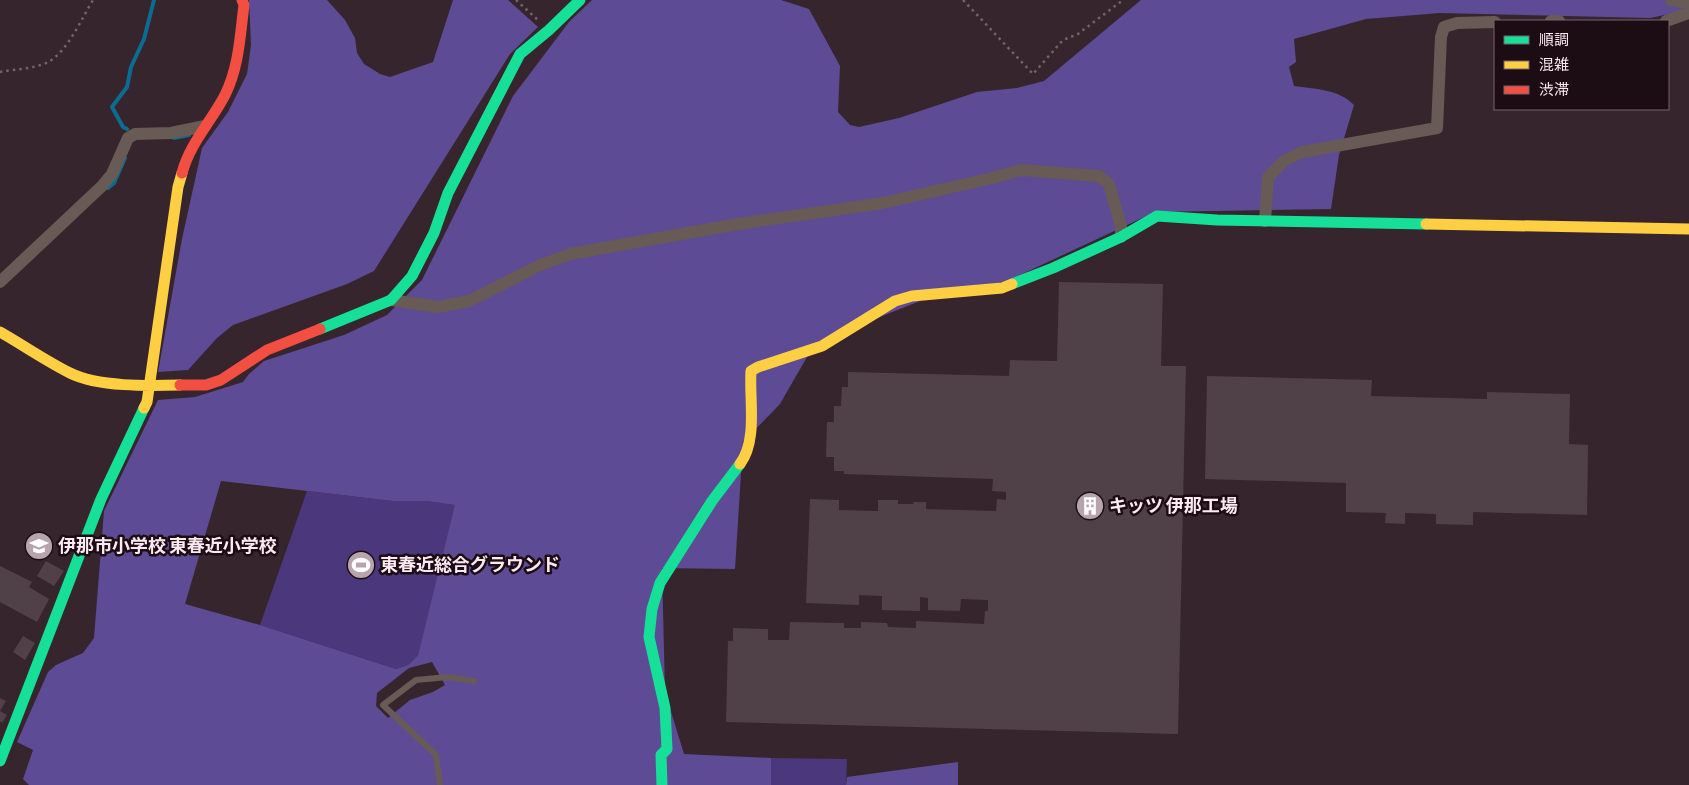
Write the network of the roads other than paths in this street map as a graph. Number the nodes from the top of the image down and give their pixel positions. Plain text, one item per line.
1 (242, 0) edge
2 (580, 0) edge
3 (1671, 0) edge
4 (1689, 3) edge
5 (1689, 14) edge
6 (1669, 20) edge
7 (1494, 22) edge
8 (206, 126) junction
9 (1265, 221) junction
10 (1689, 229) edge
11 (1122, 237) junction
12 (0, 282) edge
13 (391, 300) junction
14 (0, 332) edge
15 (150, 386) junction
16 (474, 681) dead end
17 (0, 761) edge
18 (440, 785) edge
19 (662, 785) edge

1 - 8 street
2 - 13 street
3 - 4 street
5 - 6 street
7 - 9 street
8 - 12 street
8 - 15 street
9 - 10 street
9 - 11 street
11 - 13 street
11 - 19 street
13 - 15 street
14 - 15 street
15 - 17 street
16 - 18 lane

